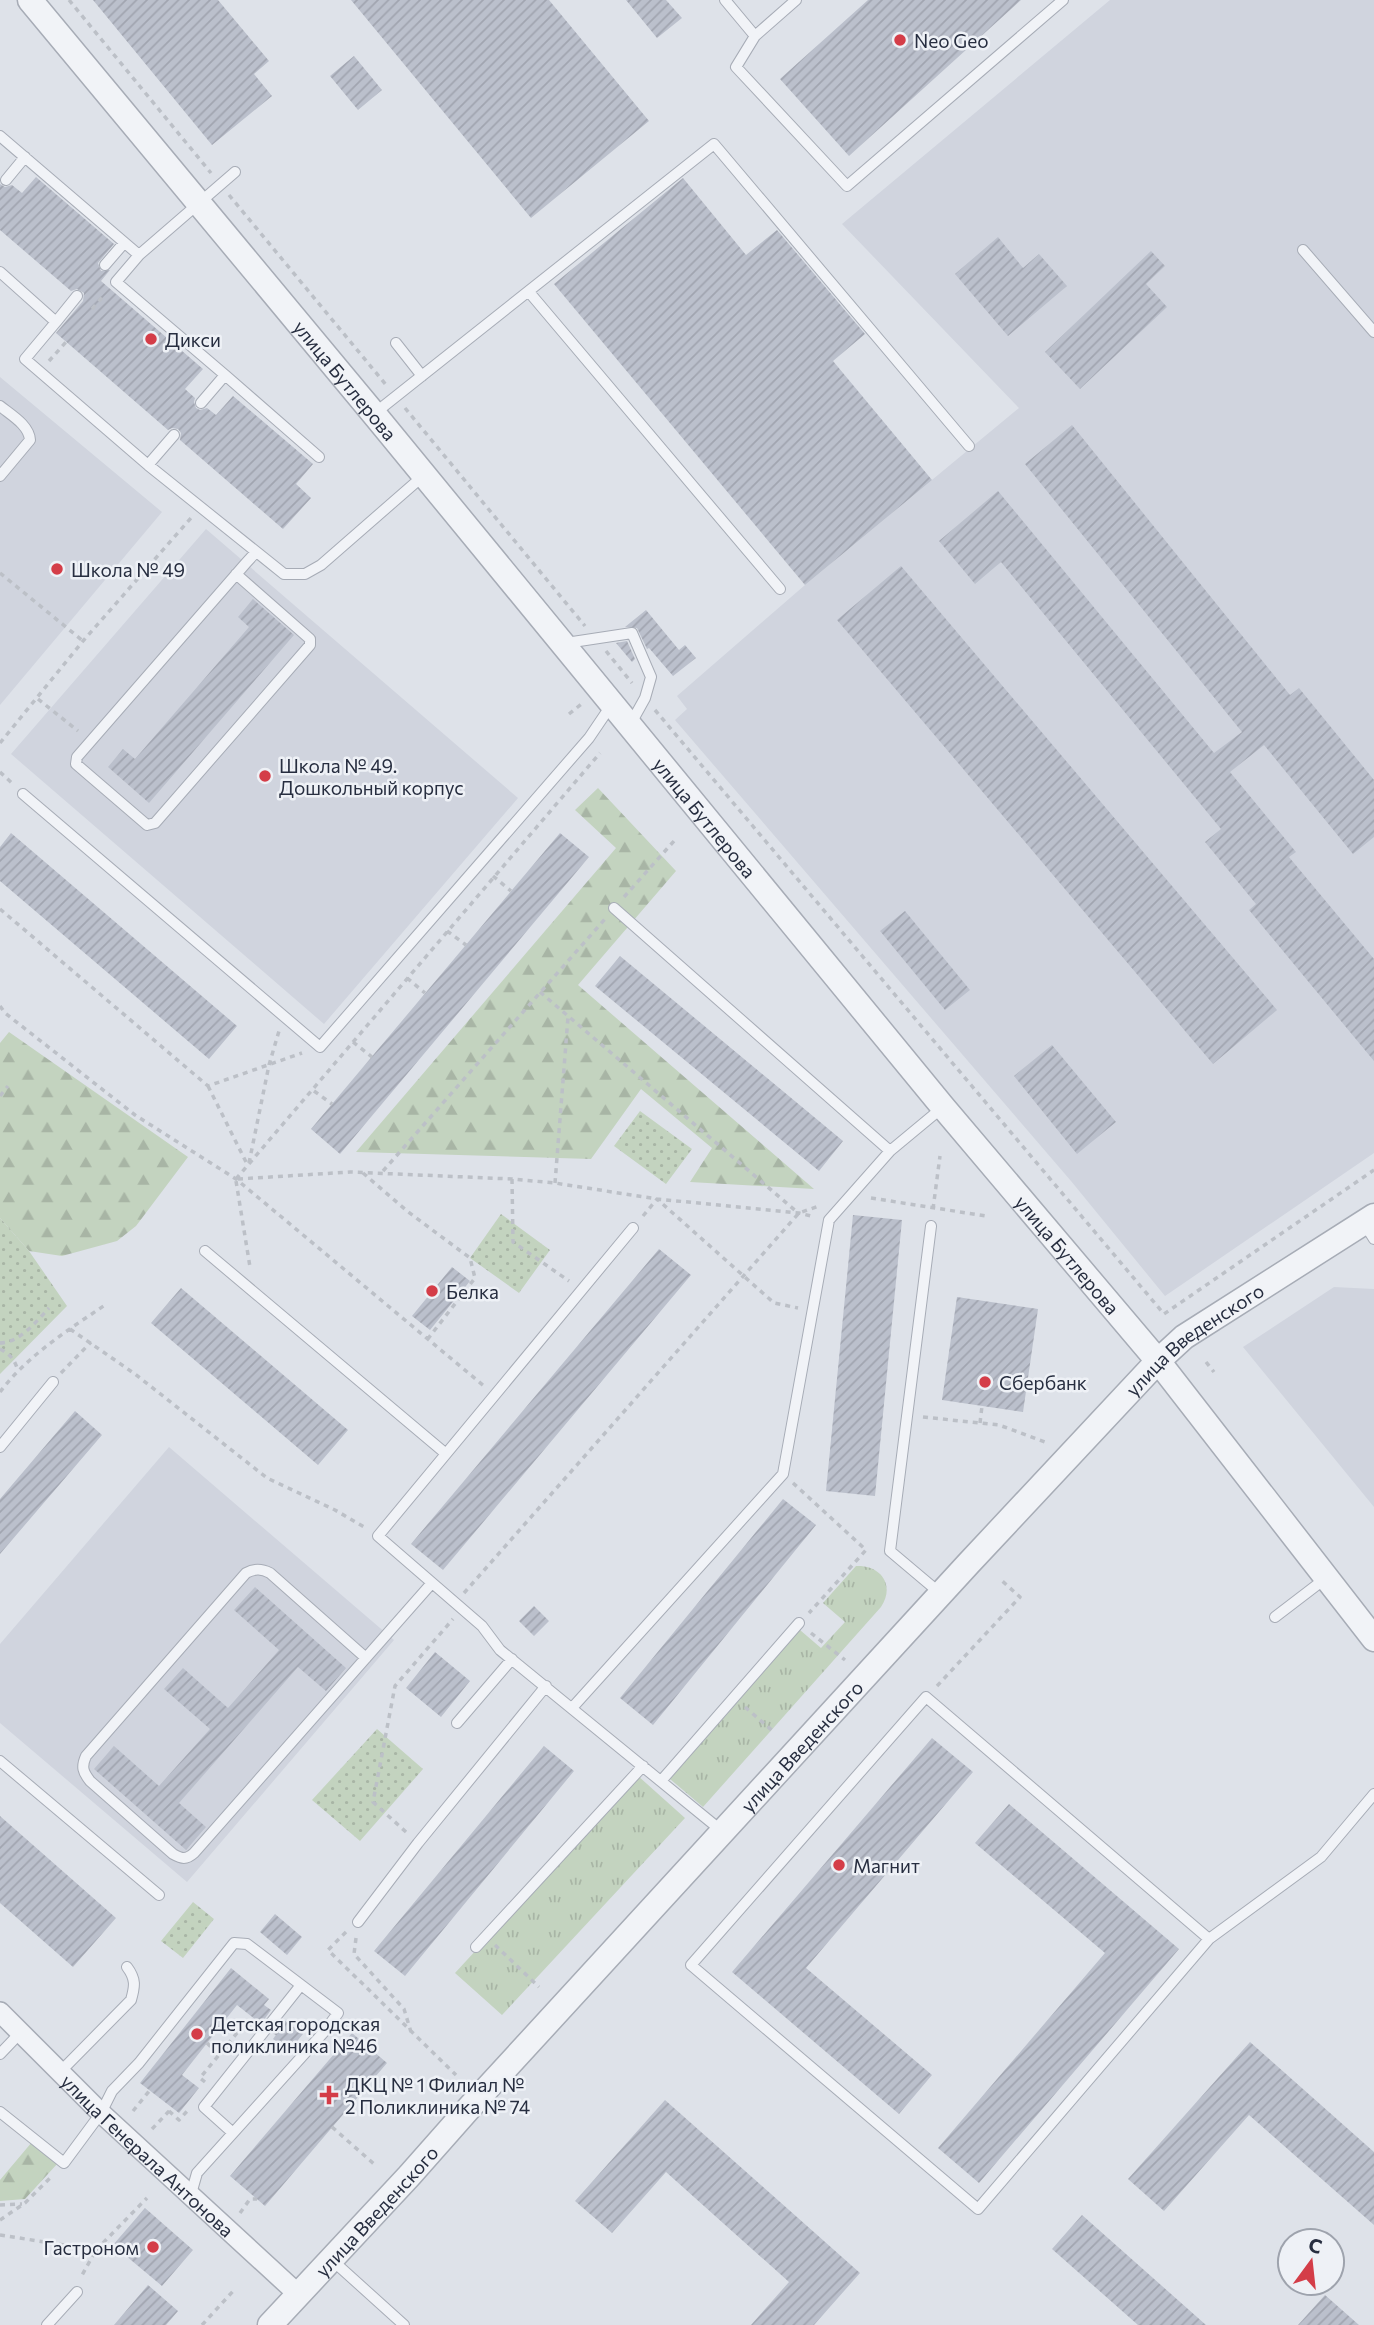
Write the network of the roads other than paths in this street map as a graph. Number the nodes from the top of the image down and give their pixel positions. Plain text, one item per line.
1 (30, 0) edge
2 (724, 0) edge
3 (796, 0) edge
4 (1063, 0) edge
5 (755, 36) junction
6 (0, 136) edge
7 (25, 158) junction
8 (235, 172) dead end
9 (6, 180) dead end
10 (198, 202) junction
11 (124, 243) junction
12 (1303, 250) dead end
13 (139, 256) junction
14 (105, 265) dead end
15 (0, 272) edge
16 (529, 292) junction
17 (77, 296) dead end
18 (55, 322) junction
19 (1374, 332) edge
20 (396, 343) dead end
21 (225, 375) junction
22 (422, 376) junction
23 (201, 403) dead end
24 (0, 406) edge
25 (374, 414) junction
26 (174, 435) dead end
27 (969, 446) dead end
28 (319, 457) dead end
29 (148, 465) junction
30 (425, 475) junction
31 (0, 476) edge
32 (256, 552) junction
33 (236, 574) junction
34 (780, 589) dead end
35 (562, 643) junction
36 (612, 704) junction
37 (630, 725) junction
38 (23, 794) dead end
39 (614, 908) road end
40 (943, 1107) junction
41 (890, 1151) junction
42 (931, 1226) road end
43 (1371, 1226) edge
44 (633, 1228) road end
45 (205, 1251) dead end
46 (1158, 1361) junction
47 (53, 1382) road end
48 (0, 1447) edge
49 (445, 1453) junction
50 (1326, 1578) junction
51 (431, 1584) junction
52 (942, 1595) junction
53 (1275, 1617) dead end
54 (799, 1623) road end
55 (1374, 1639) edge
56 (366, 1658) junction
57 (512, 1659) junction
58 (546, 1686) junction
59 (572, 1708) junction
60 (457, 1723) dead end
61 (0, 1761) edge
62 (643, 1766) junction
63 (661, 1781) junction
64 (1374, 1794) edge
65 (723, 1833) junction
66 (159, 1895) dead end
67 (358, 1922) road end
68 (1209, 1939) junction
69 (477, 1947) dead end
70 (127, 1967) dead end
71 (301, 1985) junction
72 (0, 2012) edge
73 (21, 2032) junction
74 (0, 2053) edge
75 (61, 2071) junction
76 (0, 2112) edge
77 (101, 2113) junction
78 (233, 2133) junction
79 (191, 2194) junction
80 (332, 2260) junction
81 (77, 2292) dead end
82 (299, 2295) junction
83 (47, 2325) edge
84 (270, 2325) edge
85 (404, 2325) edge

1 - 10 street, улица Бутлерова
2 - 5 lane
3 - 5 lane
4 - 5 lane
6 - 7 lane
7 - 9 lane
7 - 11 lane
8 - 10 lane
10 - 13 lane
10 - 25 street, улица Бутлерова
11 - 13 lane
11 - 14 lane
12 - 19 lane
13 - 21 lane
15 - 18 lane
16 - 22 lane
16 - 27 lane
16 - 34 lane
17 - 18 lane
18 - 29 lane
20 - 22 lane
21 - 23 lane
21 - 28 lane
22 - 25 lane
24 - 31 lane
25 - 30 street, улица Бутлерова
26 - 29 lane
29 - 32 lane
30 - 32 lane
30 - 35 street, улица Бутлерова
32 - 33 lane
33 - 33 lane
35 - 36 street, улица Бутлерова
35 - 37 lane
36 - 37 street, улица Бутлерова
36 - 38 lane
37 - 40 street, улица Бутлерова
39 - 41 lane
40 - 41 lane
40 - 46 street, улица Бутлерова
41 - 59 lane
42 - 52 lane
43 - 46 street, улица Введенского
44 - 49 lane
45 - 49 lane
46 - 50 street, улица Бутлерова
46 - 52 street, улица Введенского
47 - 48 lane
49 - 51 lane
50 - 53 lane
50 - 55 street, улица Бутлерова
51 - 56 lane
51 - 57 lane
52 - 65 street, улица Введенского
54 - 63 lane
56 - 56 lane
57 - 58 lane
57 - 60 lane
58 - 59 lane
58 - 67 lane
59 - 62 lane
61 - 66 lane
62 - 63 lane
62 - 69 lane
63 - 65 lane
64 - 68 lane
65 - 80 street, улица Введенского
68 - 68 lane
70 - 75 lane
71 - 77 lane
71 - 78 lane
71 - 78 lane
72 - 73 street, улица Генерала Антонова
73 - 74 lane
73 - 75 street, улица Генерала Антонова
75 - 77 street, улица Генерала Антонова
76 - 77 lane
77 - 79 street, улица Генерала Антонова
78 - 79 lane
79 - 82 street, улица Генерала Антонова
80 - 82 street, улица Введенского
80 - 85 lane
81 - 83 lane
82 - 84 street, улица Введенского

